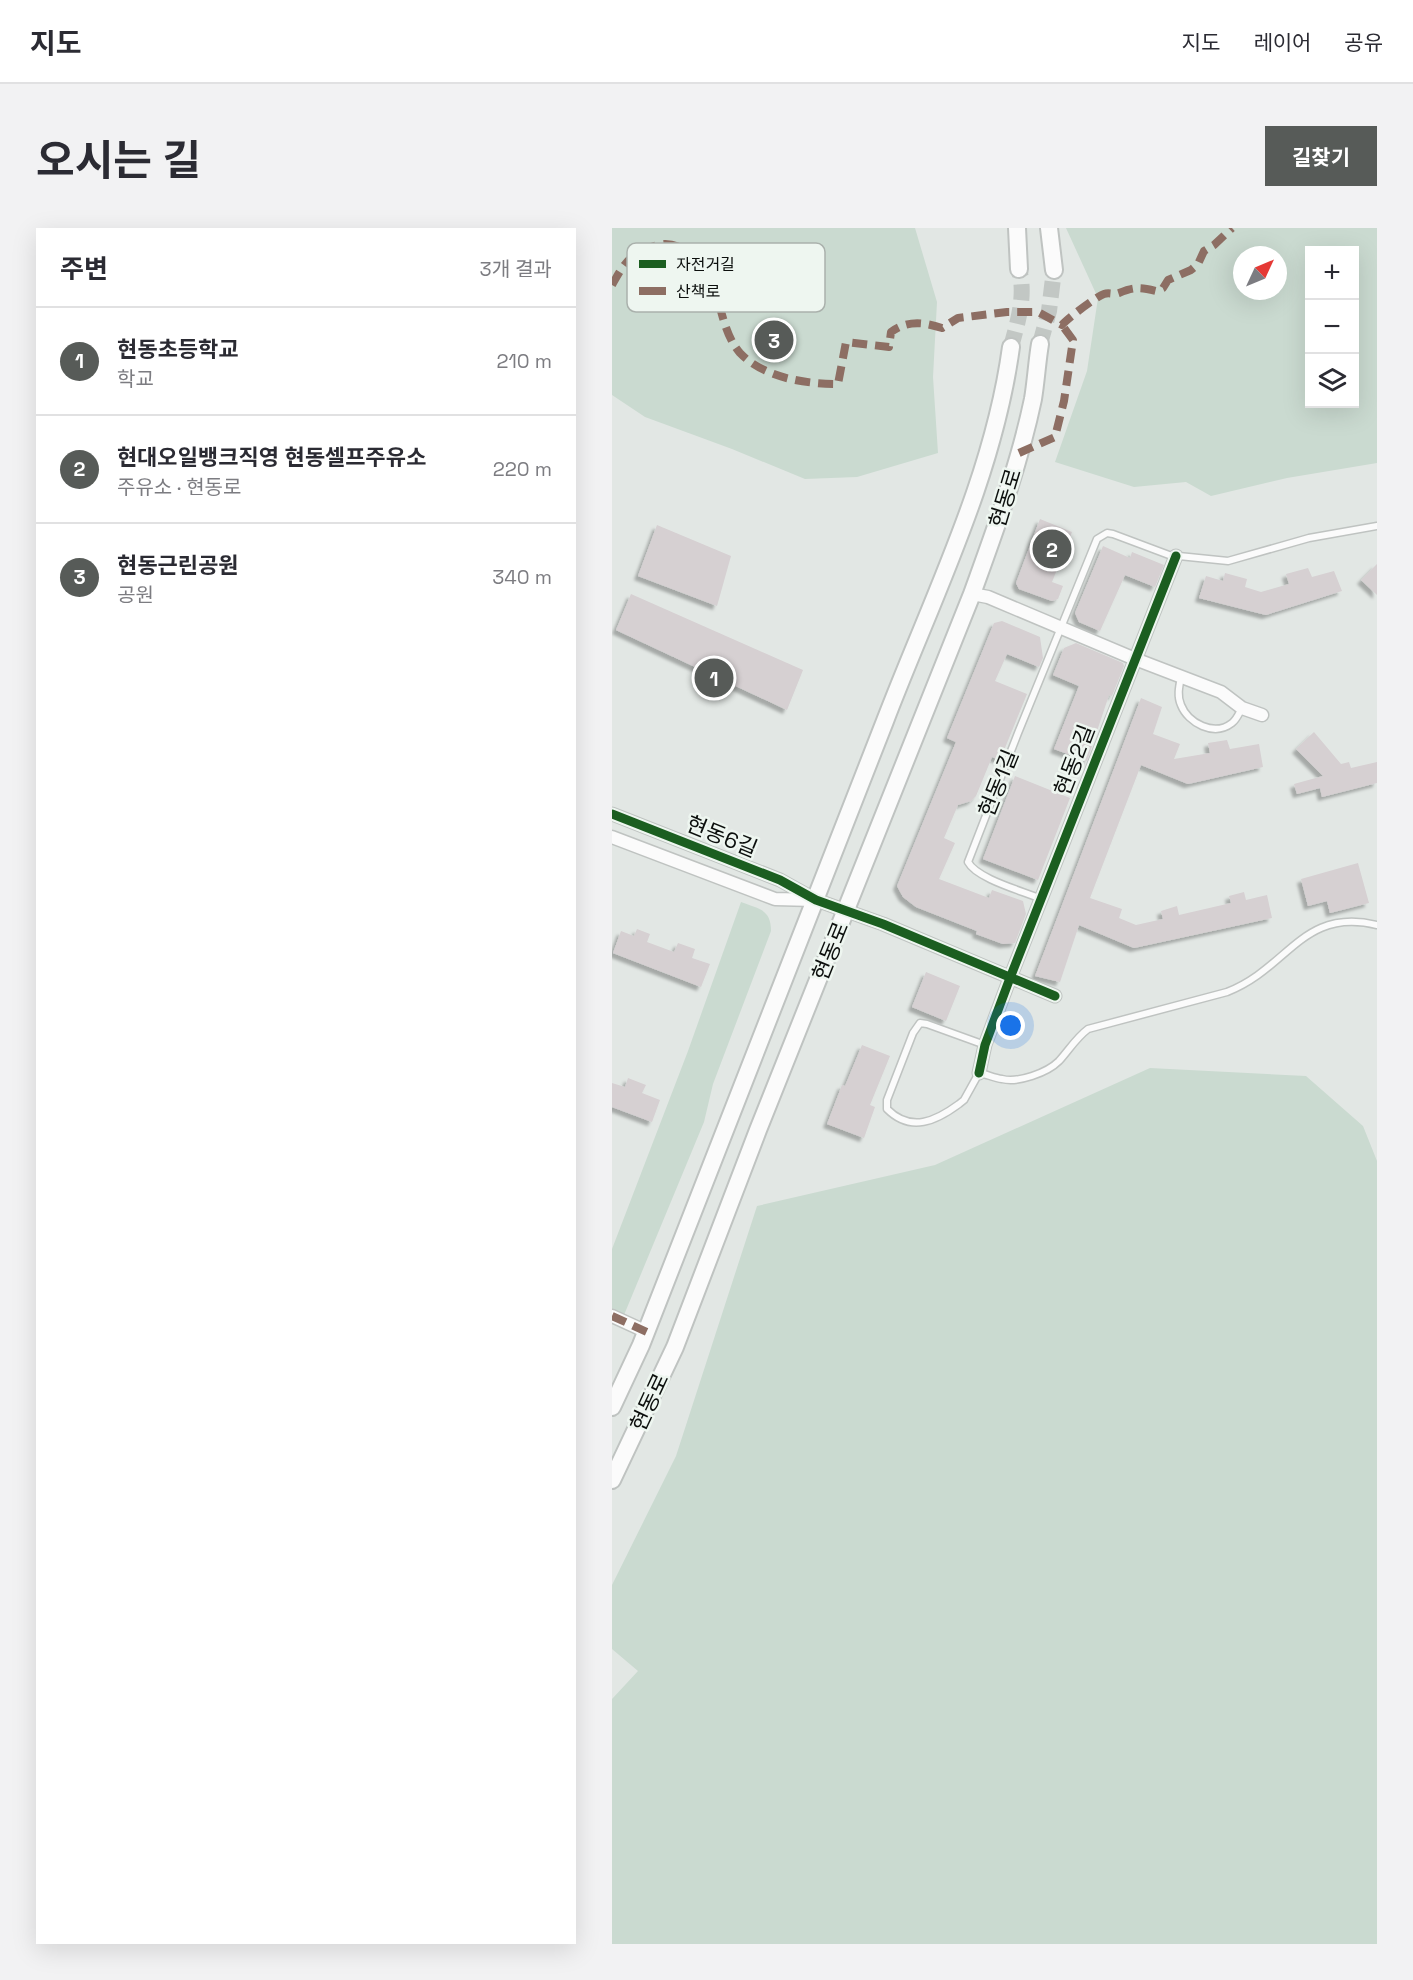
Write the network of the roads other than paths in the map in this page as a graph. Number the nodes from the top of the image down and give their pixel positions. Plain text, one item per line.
1 (1017, 228) edge
2 (1049, 228) edge
3 (1019, 269) tunnel mouth
4 (1054, 270) tunnel mouth
5 (1040, 344) tunnel mouth
6 (1011, 347) tunnel mouth
7 (1377, 526) edge
8 (1176, 556) junction
9 (972, 594) junction
10 (1061, 627) junction
11 (1135, 659) junction
12 (1182, 676) junction
13 (1242, 708) junction
14 (1262, 715) dead end
15 (612, 814) edge
16 (612, 837) edge
17 (1041, 899) junction
18 (816, 900) junction
19 (846, 911) junction
20 (1377, 926) edge
21 (1010, 978) junction
22 (1055, 996) dead end
23 (985, 1045) junction
24 (979, 1072) junction
25 (612, 1316) edge
26 (647, 1332) junction
27 (612, 1407) edge
28 (612, 1480) edge

1 - 3 main road
2 - 4 main road
5 - 9 main road, 현동로
6 - 18 main road, 현동로
7 - 8 lane
8 - 10 lane, 현동1길
8 - 11 street, 현동2길
9 - 10 street
9 - 19 main road, 현동로
10 - 11 street
10 - 17 lane, 현동1길
11 - 12 street
11 - 17 street, 현동2길
12 - 13 street
12 - 13 lane
13 - 14 street
15 - 18 street, 현동6길
16 - 18 street, 현동6길
17 - 21 street, 현동2길
18 - 19 street
18 - 26 main road, 현동로
19 - 21 street
19 - 28 main road, 현동로
20 - 24 lane
21 - 22 street
21 - 23 street, 현동2길
23 - 24 street, 현동2길
23 - 24 lane, 현동2길
25 - 26 street
26 - 27 main road, 현동로

